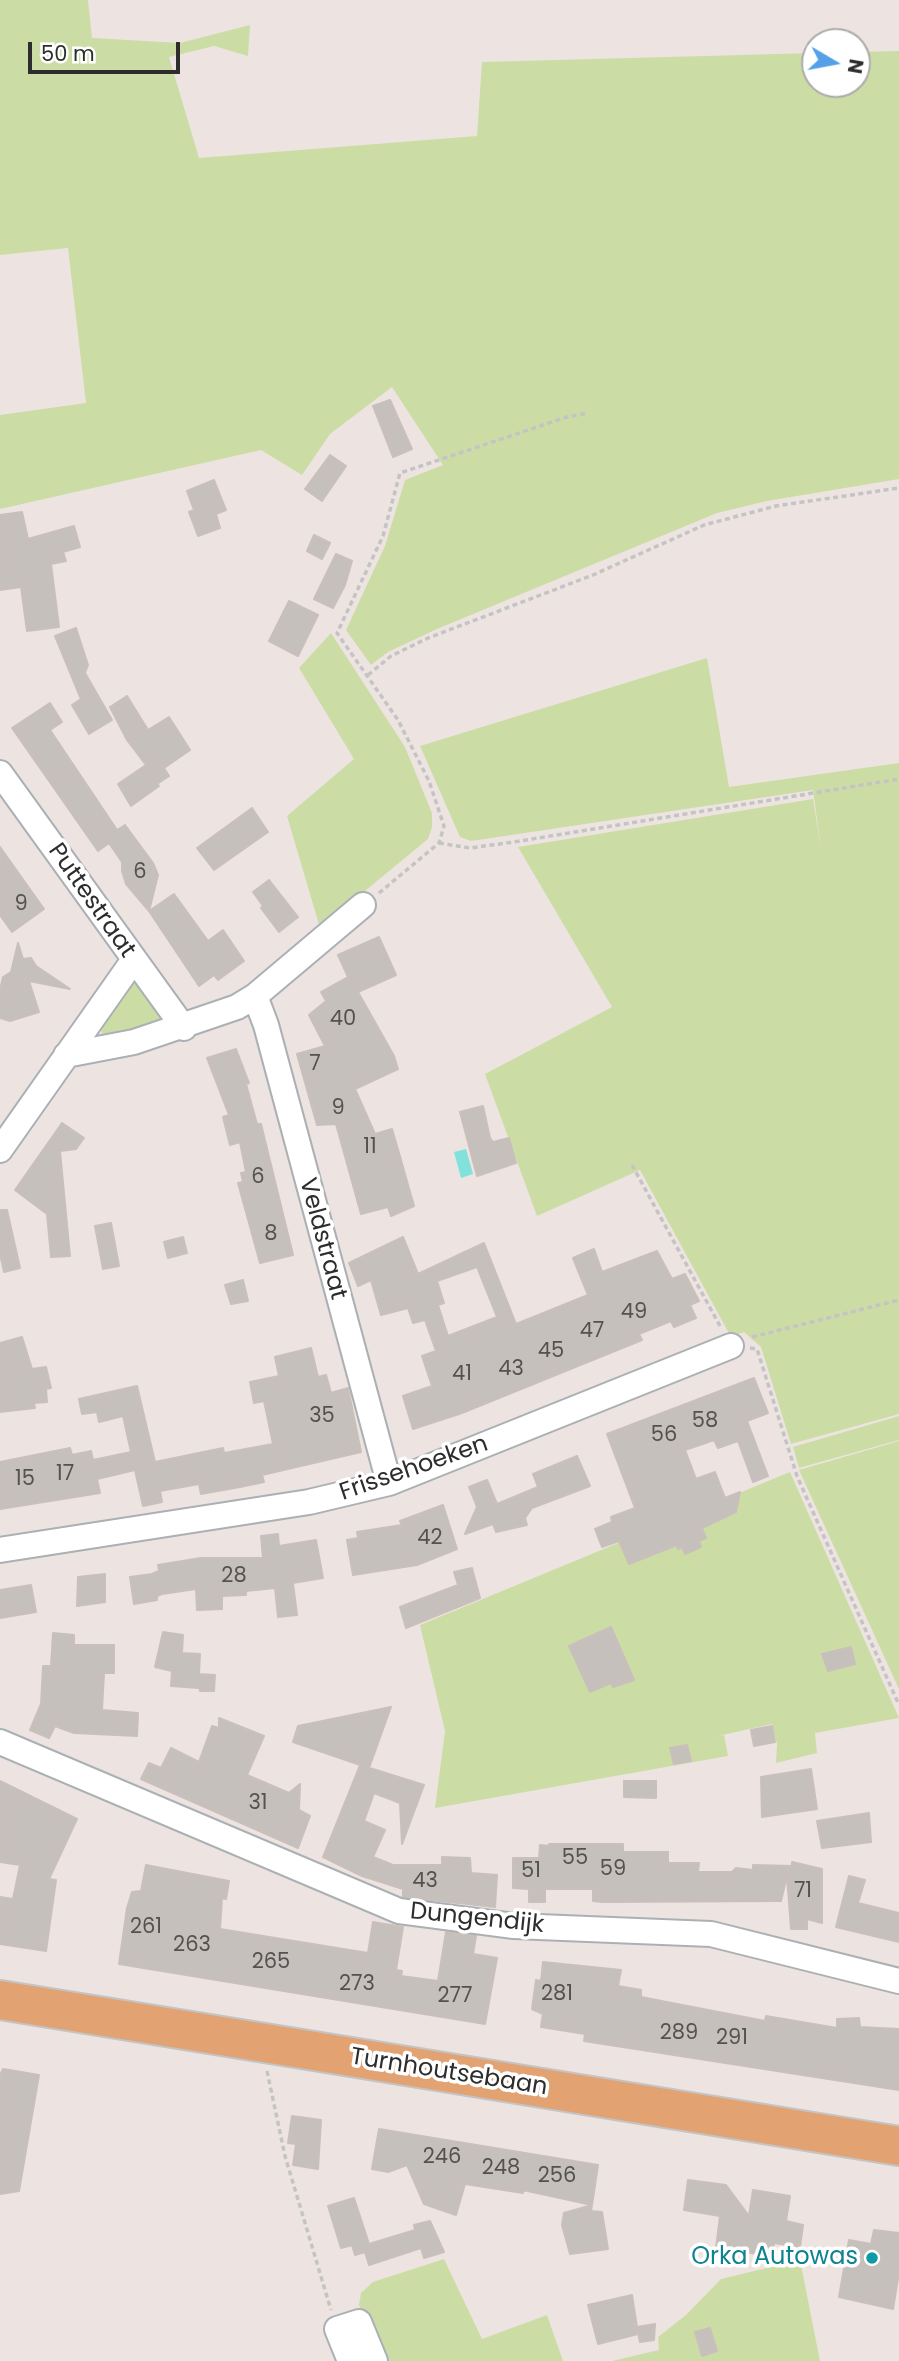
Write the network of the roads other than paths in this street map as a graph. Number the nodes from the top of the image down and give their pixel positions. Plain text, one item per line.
1 (0, 773) edge
2 (363, 905) road end
3 (133, 961) junction
4 (255, 996) junction
5 (184, 1028) junction
6 (66, 1055) junction
7 (0, 1150) edge
8 (731, 1346) road end
9 (389, 1483) junction
10 (0, 1550) edge
11 (0, 1742) edge
12 (899, 1980) edge
13 (0, 2000) edge
14 (899, 2146) edge
15 (350, 2361) edge
16 (375, 2361) edge

1 - 3 street, Puttestraat
2 - 4 street
3 - 5 street, Puttestraat
3 - 6 street
4 - 5 street
4 - 9 street, Veldstraat
5 - 6 street
6 - 7 street
8 - 9 street, Frissehoeken
9 - 10 street, Frissehoeken
11 - 12 street, Dungendijk
13 - 14 main road, Turnhoutsebaan
15 - 16 street

